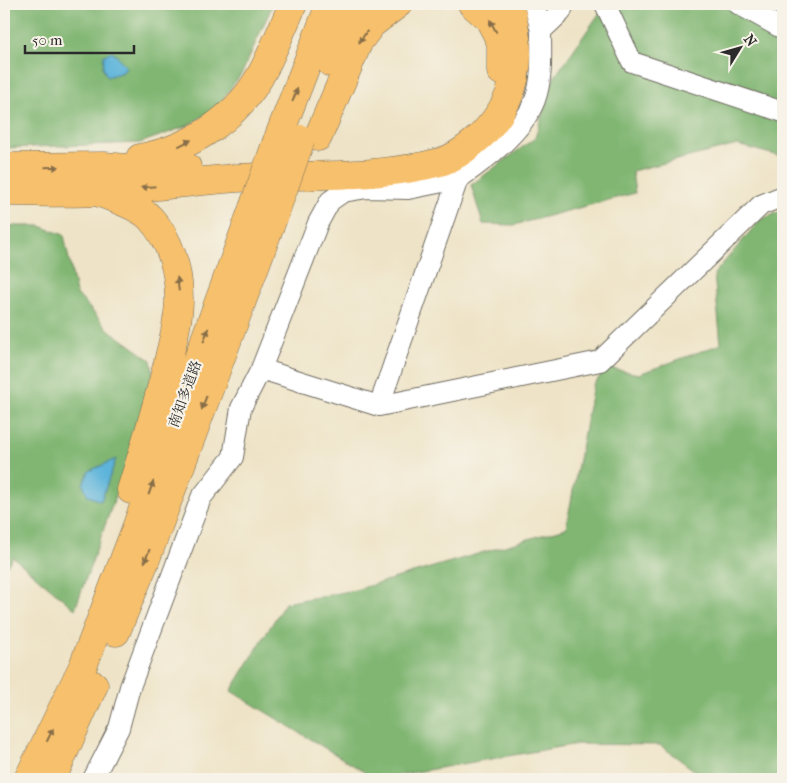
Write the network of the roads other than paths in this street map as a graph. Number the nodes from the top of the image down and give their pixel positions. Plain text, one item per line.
1 (293, 4) edge
2 (330, 4) edge
3 (354, 4) edge
4 (398, 4) edge
5 (472, 4) edge
6 (509, 4) edge
7 (534, 4) edge
8 (564, 4) edge
9 (605, 4) edge
10 (738, 4) edge
11 (783, 29) edge
12 (541, 31) junction
13 (783, 112) edge
14 (299, 139) junction
15 (104, 166) junction
16 (4, 167) edge
17 (458, 179) junction
18 (4, 192) edge
19 (97, 192) junction
20 (783, 196) edge
21 (274, 206) junction
22 (260, 369) junction
23 (379, 406) junction
24 (83, 666) junction
25 (28, 779) edge
26 (52, 779) edge
27 (93, 779) edge

15 -> 1 highway
14 -> 2 highway, 南知多道路
3 - 14 highway, 南知多道路
4 -> 14 highway
15 -> 5 highway
6 -> 19 highway
7 - 12 street
8 - 12 street
9 - 13 street
10 - 11 street
12 - 17 street
14 - 21 highway, 南知多道路, bridge
16 -> 15 highway
17 - 22 street
17 - 23 street
18 - 19 highway
24 -> 19 highway
20 - 23 street
24 -> 21 highway, 南知多道路
21 -> 26 highway, 南知多道路
22 - 23 street
22 - 27 street
25 -> 24 highway, 南知多道路

